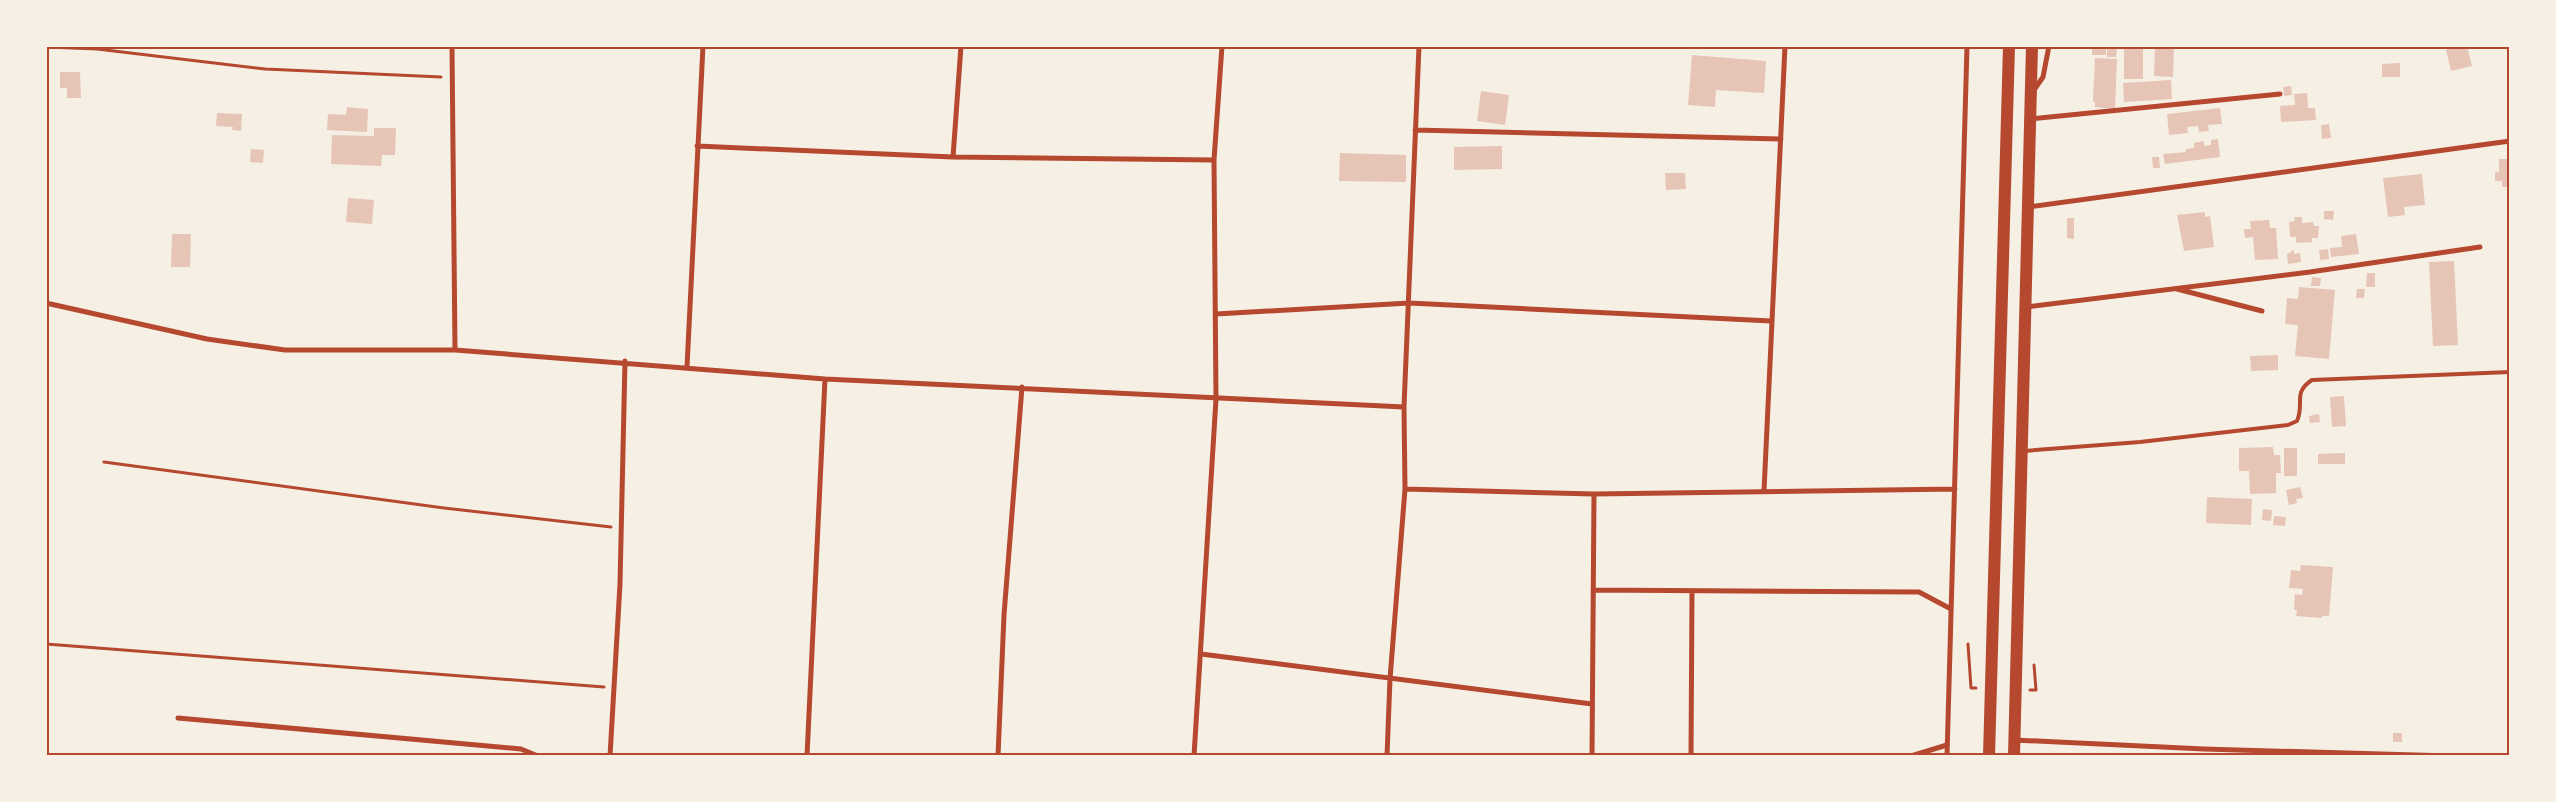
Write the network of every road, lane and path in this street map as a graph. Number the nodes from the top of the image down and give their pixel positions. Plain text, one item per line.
1 (452, 46) edge
2 (703, 46) edge
3 (961, 46) edge
4 (1222, 46) edge
5 (1419, 46) edge
6 (1785, 46) edge
7 (1967, 46) edge
8 (2009, 46) edge
9 (2032, 46) edge
10 (2049, 46) edge
11 (46, 48) edge
12 (452, 78) junction
13 (2280, 94) dead end
14 (2031, 96) junction
15 (2030, 119) junction
16 (1415, 130) junction
17 (1781, 139) junction
18 (2510, 141) edge
19 (697, 146) junction
20 (953, 157) junction
21 (1214, 160) junction
22 (2028, 207) junction
23 (2480, 247) dead end
24 (2172, 288) junction
25 (46, 303) edge
26 (1409, 303) junction
27 (2025, 307) junction
28 (2262, 311) dead end
29 (1216, 314) junction
30 (1772, 321) junction
31 (455, 350) junction
32 (625, 362) junction
33 (687, 368) junction
34 (2510, 372) edge
35 (825, 379) junction
36 (1022, 387) junction
37 (1216, 399) junction
38 (1404, 407) junction
39 (2021, 451) junction
40 (104, 462) dead end
41 (1406, 489) junction
42 (1954, 489) junction
43 (1764, 491) junction
44 (1594, 494) junction
45 (621, 528) junction
46 (1593, 590) junction
47 (1692, 591) junction
48 (1951, 609) junction
49 (46, 644) edge
50 (1968, 644) dead end
51 (1201, 654) junction
52 (2033, 656) dead end
53 (1390, 679) junction
54 (614, 688) junction
55 (1971, 688) dead end
56 (2036, 690) dead end
57 (1592, 704) junction
58 (178, 718) dead end
59 (2014, 740) junction
60 (1947, 745) junction
61 (2204, 749) junction
62 (538, 756) edge
63 (610, 756) edge
64 (807, 756) edge
65 (998, 756) edge
66 (1194, 756) edge
67 (1387, 756) edge
68 (1592, 756) edge
69 (1691, 756) edge
70 (1911, 756) edge
71 (1947, 756) edge
72 (1989, 756) edge
73 (2014, 756) edge
74 (2204, 756) edge
75 (2451, 756) edge

1 - 12 street
2 - 19 street
3 - 20 street
4 - 21 street
5 - 16 street
6 - 17 street
7 - 42 street
8 - 72 highway
9 - 14 highway
10 - 14 street
11 - 12 path
12 - 31 street
13 - 15 street
14 - 15 highway
15 - 22 highway
16 - 17 street
16 - 26 street
17 - 30 street
18 - 22 street
19 - 20 street
19 - 33 street
20 - 21 street
21 - 29 street
22 - 27 highway
23 - 24 street
24 - 27 street
24 - 28 street
25 - 31 street
26 - 29 street
26 - 30 street
26 - 38 street
27 - 39 highway
29 - 37 street
30 - 43 street
31 - 32 street
32 - 33 street
32 - 45 street
33 - 35 street
34 - 39 lane
35 - 36 street
35 - 64 street
36 - 37 street
36 - 65 street
37 - 38 street
37 - 51 street
38 - 41 street
39 - 59 highway
40 - 45 path
41 - 44 street
41 - 53 street
42 - 43 street
42 - 48 street
43 - 44 street
44 - 46 street
45 - 54 street
46 - 47 street
46 - 57 street
47 - 48 street
47 - 69 street
48 - 60 street
49 - 54 path
50 - 55 path
51 - 53 street
51 - 66 street
52 - 56 path
53 - 57 street
53 - 67 street
54 - 63 street
57 - 68 street
58 - 62 street
59 - 61 street
59 - 73 highway
60 - 70 street
60 - 71 street
61 - 74 lane
61 - 75 street

